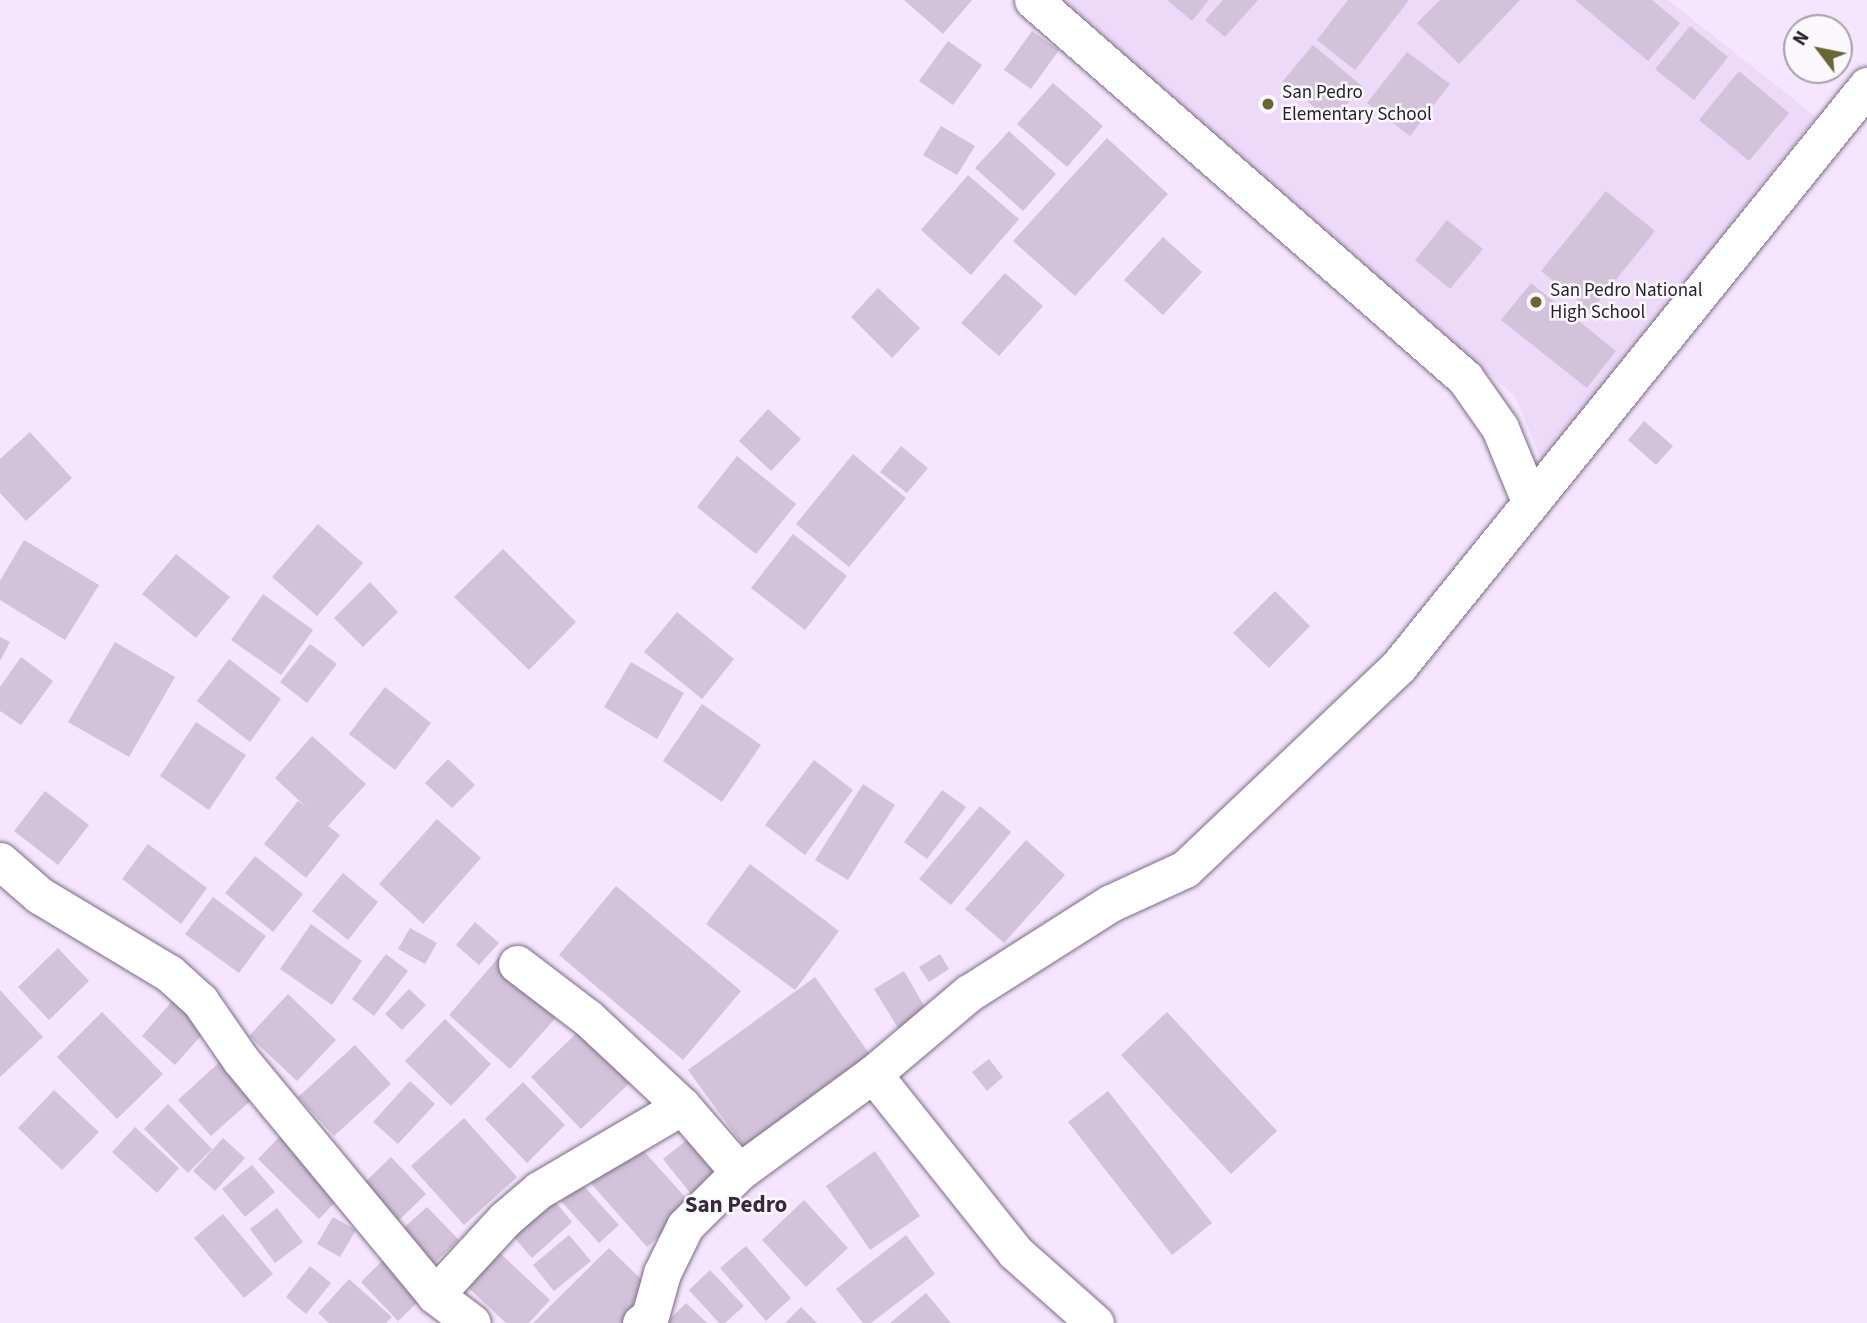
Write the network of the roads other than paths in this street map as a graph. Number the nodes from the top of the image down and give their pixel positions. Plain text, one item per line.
1 (1033, 0) edge
2 (1867, 86) edge
3 (1530, 501) junction
4 (0, 861) edge
5 (517, 964) dead end
6 (873, 1074) junction
7 (682, 1106) junction
8 (739, 1172) junction
9 (435, 1295) junction
10 (472, 1323) edge
11 (641, 1323) edge
12 (1095, 1323) edge

1 - 3 street
2 - 3 street
3 - 6 street
4 - 9 street
5 - 7 street
6 - 8 street
6 - 12 street
7 - 8 street
7 - 9 street
8 - 11 street
9 - 10 street

